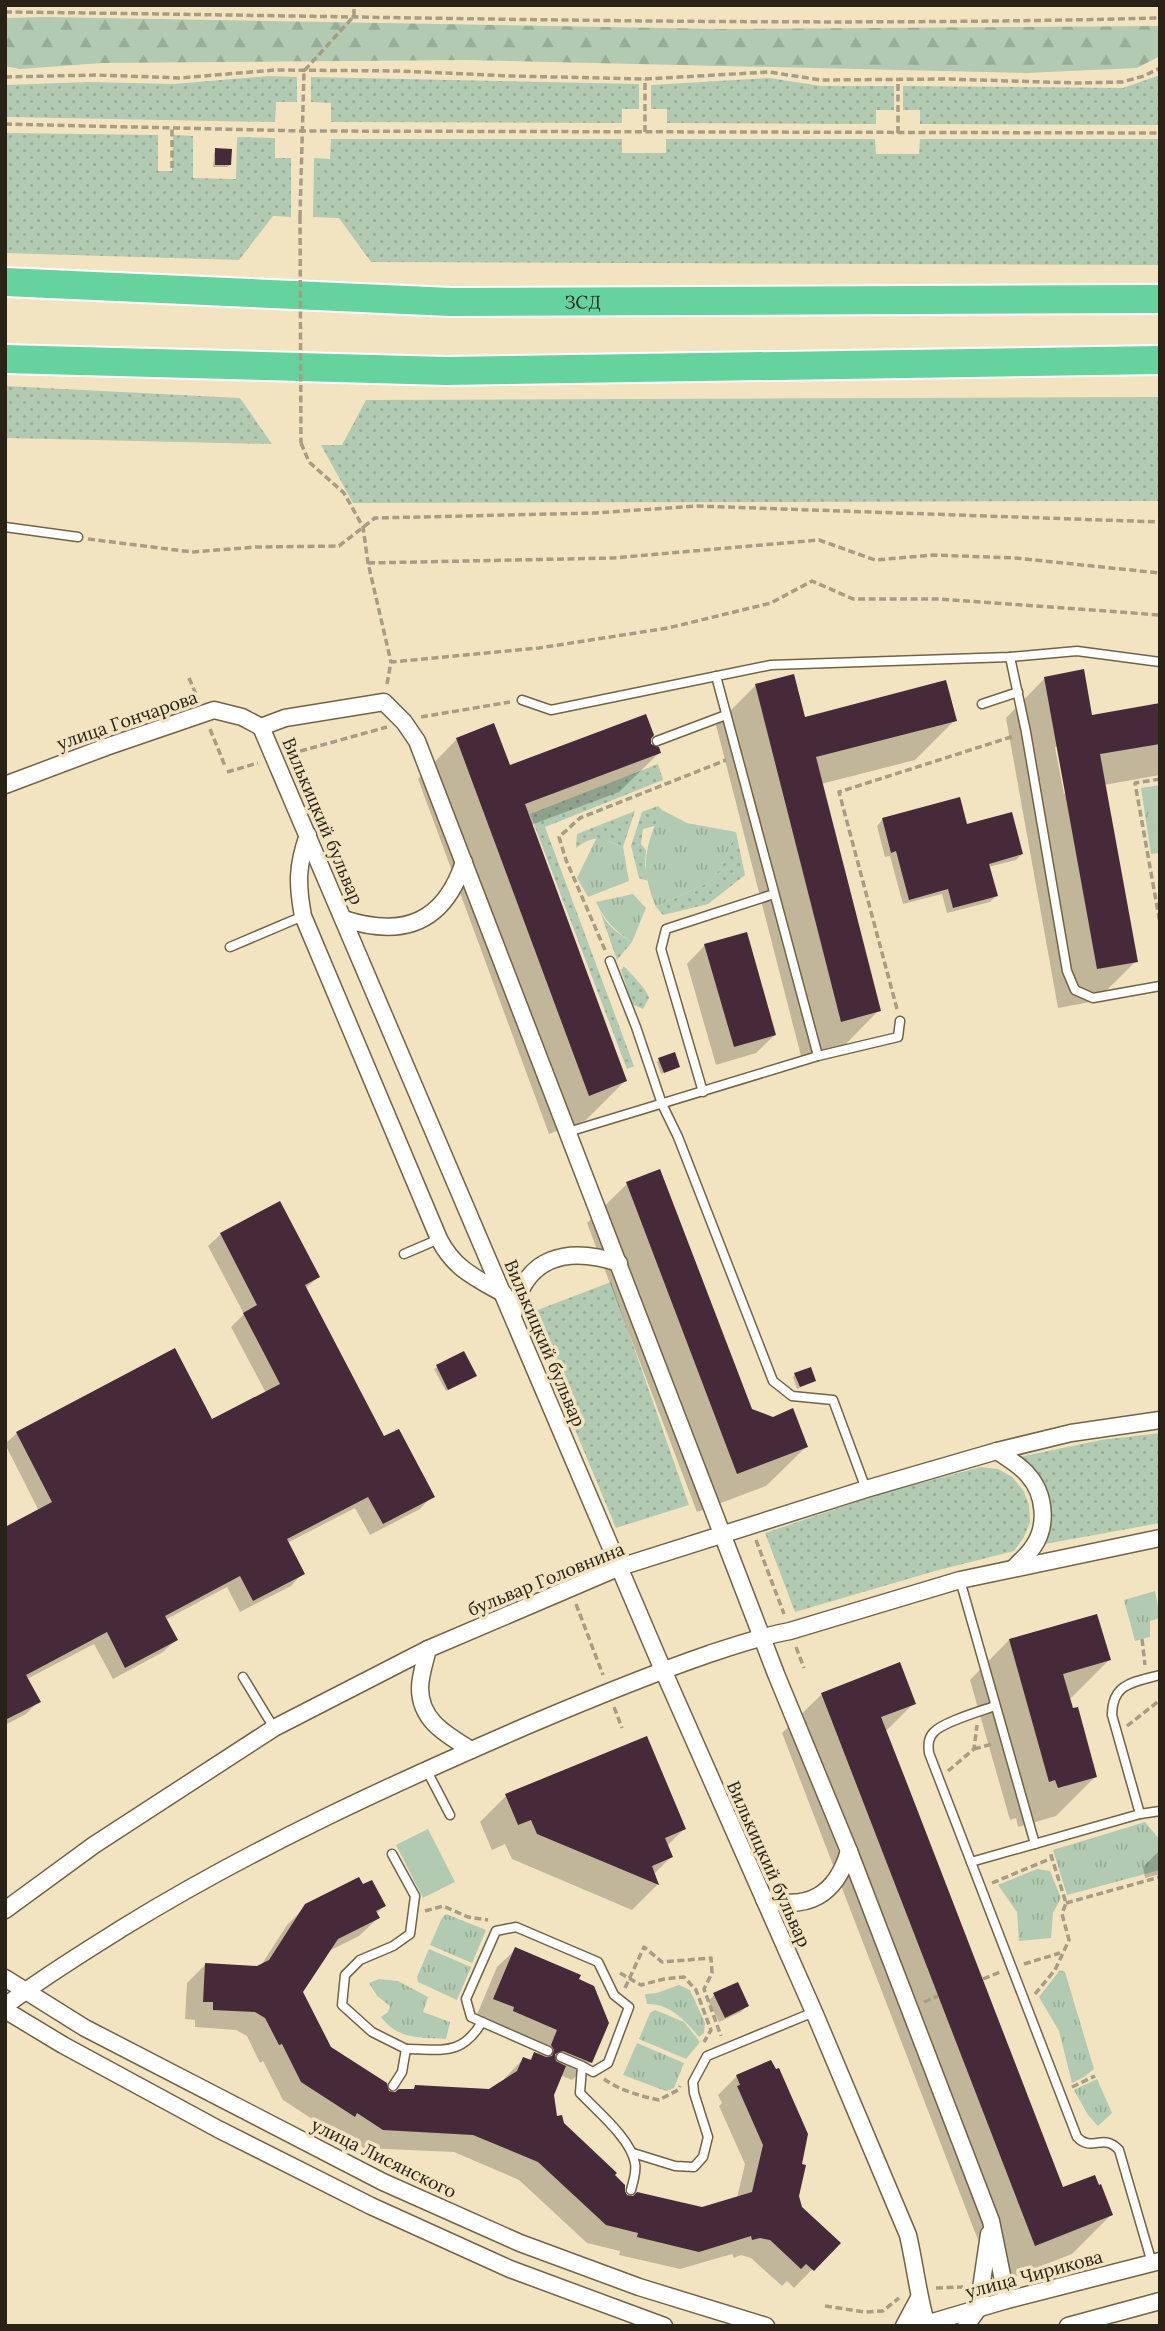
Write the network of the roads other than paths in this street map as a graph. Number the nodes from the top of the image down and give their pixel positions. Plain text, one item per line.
1 (5, 282) edge
2 (1160, 299) edge
3 (5, 359) edge
4 (1160, 360) edge
5 (5, 527) edge
6 (78, 537) road end
7 (1010, 657) junction
8 (1160, 662) edge
9 (716, 676) junction
10 (1018, 692) junction
11 (522, 700) road end
12 (982, 704) dead end
13 (726, 715) junction
14 (261, 727) junction
15 (657, 741) dead end
16 (5, 785) edge
17 (307, 835) junction
18 (464, 862) junction
19 (774, 894) junction
20 (303, 916) junction
21 (344, 919) junction
22 (230, 947) dead end
23 (610, 961) road end
24 (1160, 986) edge
25 (900, 1021) road end
26 (818, 1056) junction
27 (703, 1091) junction
28 (662, 1104) junction
29 (568, 1132) junction
30 (439, 1239) junction
31 (404, 1254) dead end
32 (619, 1263) junction
33 (503, 1294) junction
34 (513, 1315) junction
35 (1160, 1420) edge
36 (997, 1451) junction
37 (866, 1489) junction
38 (724, 1535) junction
39 (1160, 1538) edge
40 (620, 1567) junction
41 (1014, 1568) junction
42 (960, 1580) junction
43 (763, 1636) junction
44 (428, 1649) junction
45 (663, 1670) junction
46 (1160, 1675) edge
47 (243, 1677) dead end
48 (996, 1706) junction
49 (274, 1728) junction
50 (471, 1750) junction
51 (426, 1769) junction
52 (1160, 1811) edge
53 (1140, 1814) junction
54 (450, 1815) dead end
55 (1035, 1844) junction
56 (849, 1851) junction
57 (391, 1854) dead end
58 (971, 1863) junction
59 (764, 1899) junction
60 (5, 1910) edge
61 (5, 1978) edge
62 (25, 1991) junction
63 (5, 2008) edge
64 (814, 2012) junction
65 (482, 2022) junction
66 (406, 2049) junction
67 (548, 2051) dead end
68 (561, 2057) dead end
69 (582, 2066) junction
70 (393, 2087) dead end
71 (633, 2152) junction
72 (631, 2190) dead end
73 (990, 2221) junction
74 (1156, 2262) edge
75 (919, 2298) junction
76 (1007, 2300) junction
77 (1160, 2301) edge
78 (978, 2309) junction
79 (924, 2325) edge
80 (664, 2326) edge
81 (766, 2326) edge
82 (904, 2326) edge
83 (966, 2326) edge
84 (1068, 2326) edge

1 - 2 highway, ЗСД
3 - 4 highway
5 - 6 lane
7 - 8 lane
7 - 9 lane
7 - 10 lane
9 - 11 lane
9 - 13 lane
10 - 12 lane
10 - 24 lane
13 - 15 lane
13 - 19 lane
14 - 16 street, улица Гончарова
14 - 17 street, Вилькицкий бульвар
14 - 18 street, Вилькицкий бульвар
17 - 20 street
17 - 21 street, Вилькицкий бульвар
18 - 21 street
18 - 29 street
19 - 26 lane
19 - 27 lane
20 - 22 lane
20 - 30 street
21 - 33 street, Вилькицкий бульвар
23 - 28 lane
25 - 26 lane
26 - 27 lane
27 - 28 lane
28 - 29 lane
28 - 37 lane
29 - 32 street
30 - 31 lane
30 - 33 street
32 - 34 street
32 - 38 street
33 - 34 street, Вилькицкий бульвар
34 - 40 street, Вилькицкий бульвар
35 - 36 street, бульвар Головнина
36 - 37 street, бульвар Головнина
36 - 41 street
37 - 38 street, бульвар Головнина
38 - 40 street, бульвар Головнина
38 - 43 street
39 - 41 street
40 - 44 street, бульвар Головнина
40 - 45 street, Вилькицкий бульвар
41 - 42 street
42 - 43 street
42 - 48 lane
43 - 45 street
43 - 56 street
44 - 49 street, бульвар Головнина
44 - 50 street
45 - 50 street
45 - 59 street, Вилькицкий бульвар
46 - 53 lane
47 - 49 lane
48 - 55 lane
48 - 58 lane
49 - 60 street, бульвар Головнина
50 - 51 street
51 - 54 lane
51 - 62 street
52 - 53 lane
53 - 55 lane
55 - 58 lane
56 - 59 street
56 - 73 street
57 - 66 lane
58 - 74 lane
59 - 64 street, Вилькицкий бульвар
61 - 62 street, улица Лисянского
62 - 63 street
62 - 81 street, улица Лисянского
63 - 80 street
64 - 71 lane
64 - 75 street, Вилькицкий бульвар
65 - 66 lane
65 - 67 lane
65 - 69 lane
66 - 70 lane
68 - 69 lane
69 - 71 lane
71 - 72 lane
73 - 76 street
73 - 78 street
74 - 76 street, улица Чирикова
75 - 79 street, Вилькицкий бульвар
75 - 82 street
76 - 78 street, улица Чирикова
77 - 84 street
78 - 79 street, улица Чирикова
78 - 83 street

